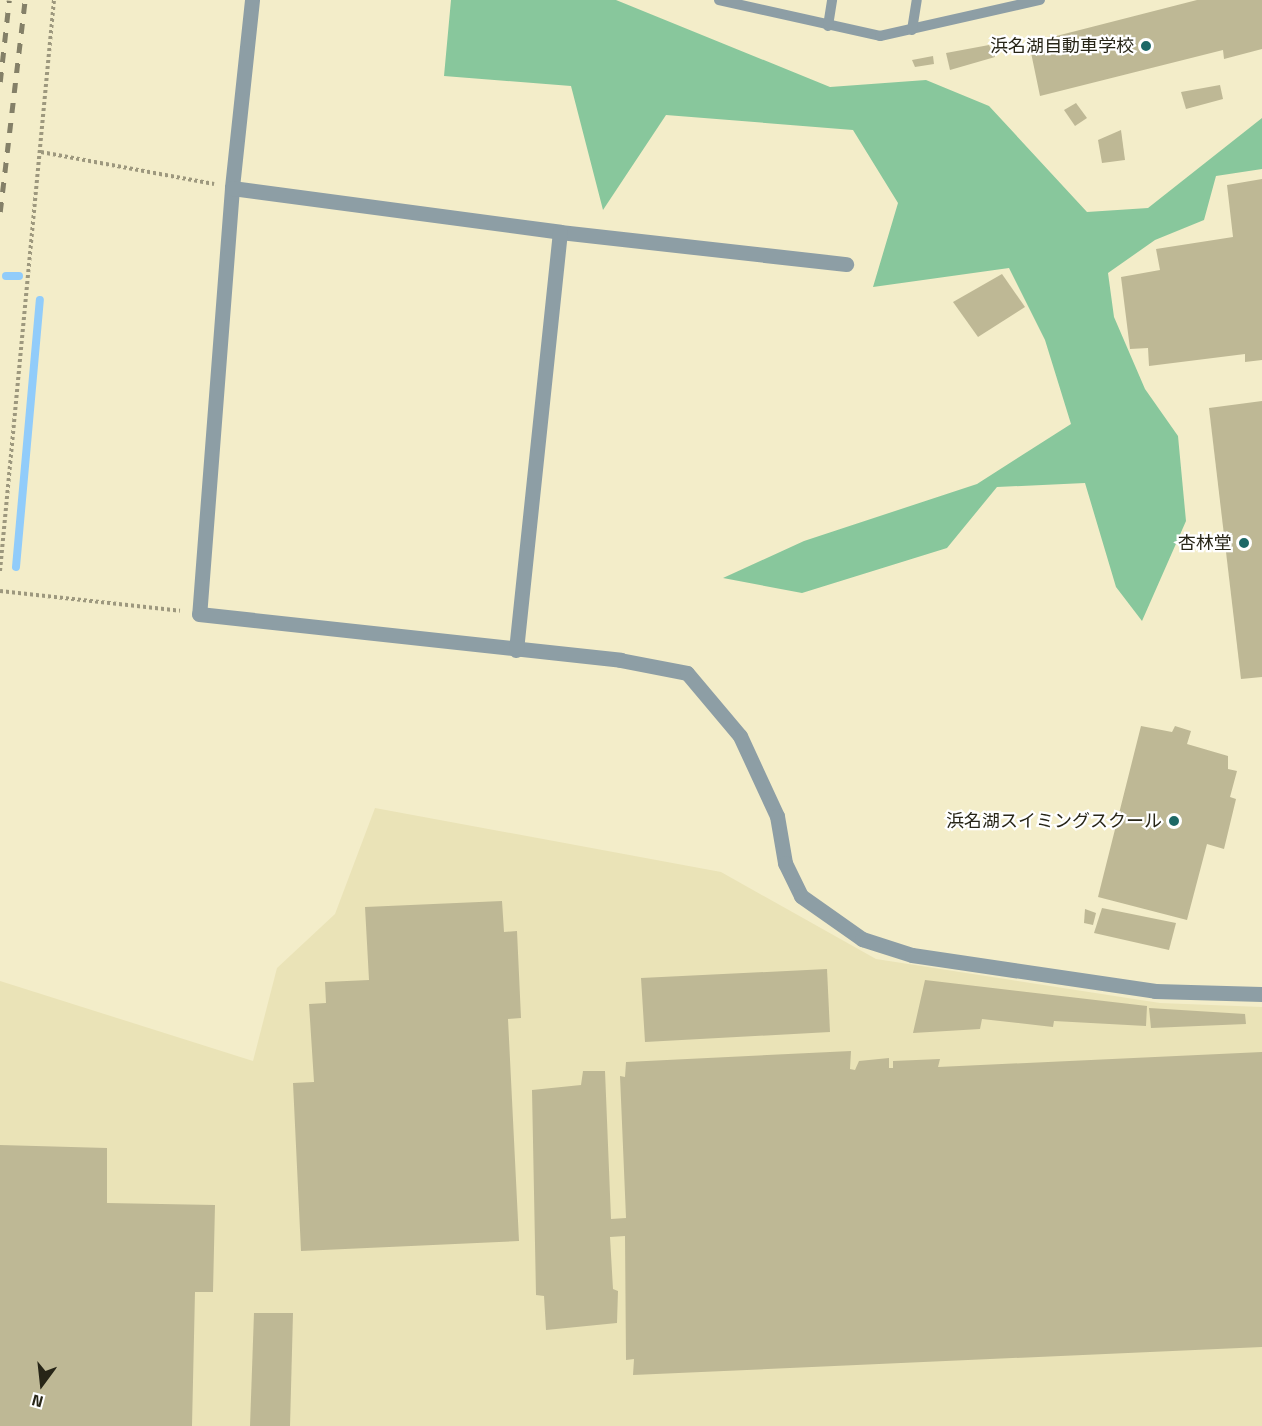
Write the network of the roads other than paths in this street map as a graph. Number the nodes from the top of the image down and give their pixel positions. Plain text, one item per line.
1 (252, 0) edge
2 (719, 0) edge
3 (757, 0) edge
4 (832, 0) edge
5 (917, 0) edge
6 (1040, 0) edge
7 (732, 2) edge
8 (1015, 3) edge
9 (747, 7) junction
10 (828, 26) junction
11 (912, 30) junction
12 (232, 188) junction
13 (560, 232) junction
14 (846, 264) dead end
15 (516, 650) junction
16 (1262, 994) edge

1 - 12 street
2 - 7 lane
3 - 9 lane
4 - 10 lane
5 - 11 lane
6 - 8 lane
7 - 9 lane
8 - 11 lane
9 - 10 lane
10 - 11 lane
12 - 13 street
12 - 15 street
13 - 14 street
13 - 15 street
15 - 16 street

